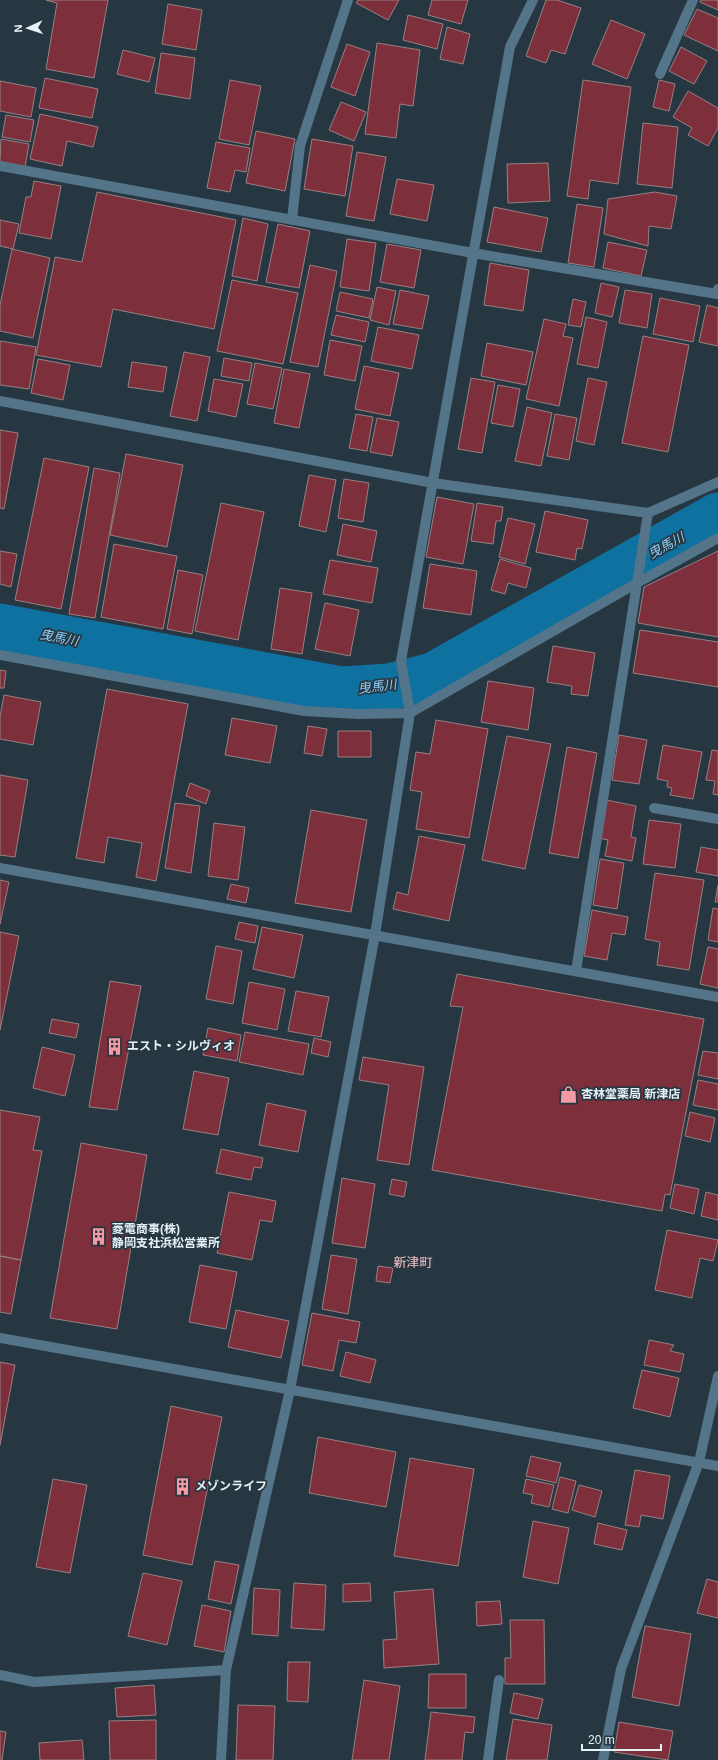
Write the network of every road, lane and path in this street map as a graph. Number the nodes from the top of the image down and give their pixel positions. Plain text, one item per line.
1 (348, 0) edge
2 (533, 0) edge
3 (693, 0) edge
4 (660, 74) dead end
5 (0, 166) edge
6 (292, 220) junction
7 (473, 253) junction
8 (718, 289) edge
9 (0, 401) edge
10 (718, 482) edge
11 (433, 483) junction
12 (648, 513) junction
13 (718, 538) edge
14 (637, 582) junction
15 (0, 655) edge
16 (410, 713) junction
17 (654, 808) dead end
18 (718, 819) edge
19 (0, 868) edge
20 (376, 935) junction
21 (576, 972) junction
22 (718, 997) edge
23 (0, 1338) edge
24 (718, 1376) edge
25 (290, 1390) junction
26 (700, 1462) junction
27 (718, 1466) edge
28 (226, 1670) junction
29 (0, 1675) edge
30 (499, 1680) dead end
31 (221, 1760) edge
32 (488, 1760) edge
33 (603, 1760) edge

1 - 6 street
2 - 7 street
3 - 4 street
5 - 6 street
6 - 7 street
7 - 8 street
7 - 11 street
9 - 11 street
10 - 12 street
11 - 12 street
11 - 16 street
12 - 14 street
13 - 14 street
14 - 16 street
14 - 21 street
15 - 16 street
16 - 20 street
17 - 18 street
19 - 20 street
20 - 21 street
20 - 25 street
21 - 22 street
23 - 25 street
24 - 26 street
25 - 26 street
25 - 28 street
26 - 27 street
26 - 33 street
28 - 29 street
28 - 31 street
30 - 32 street

